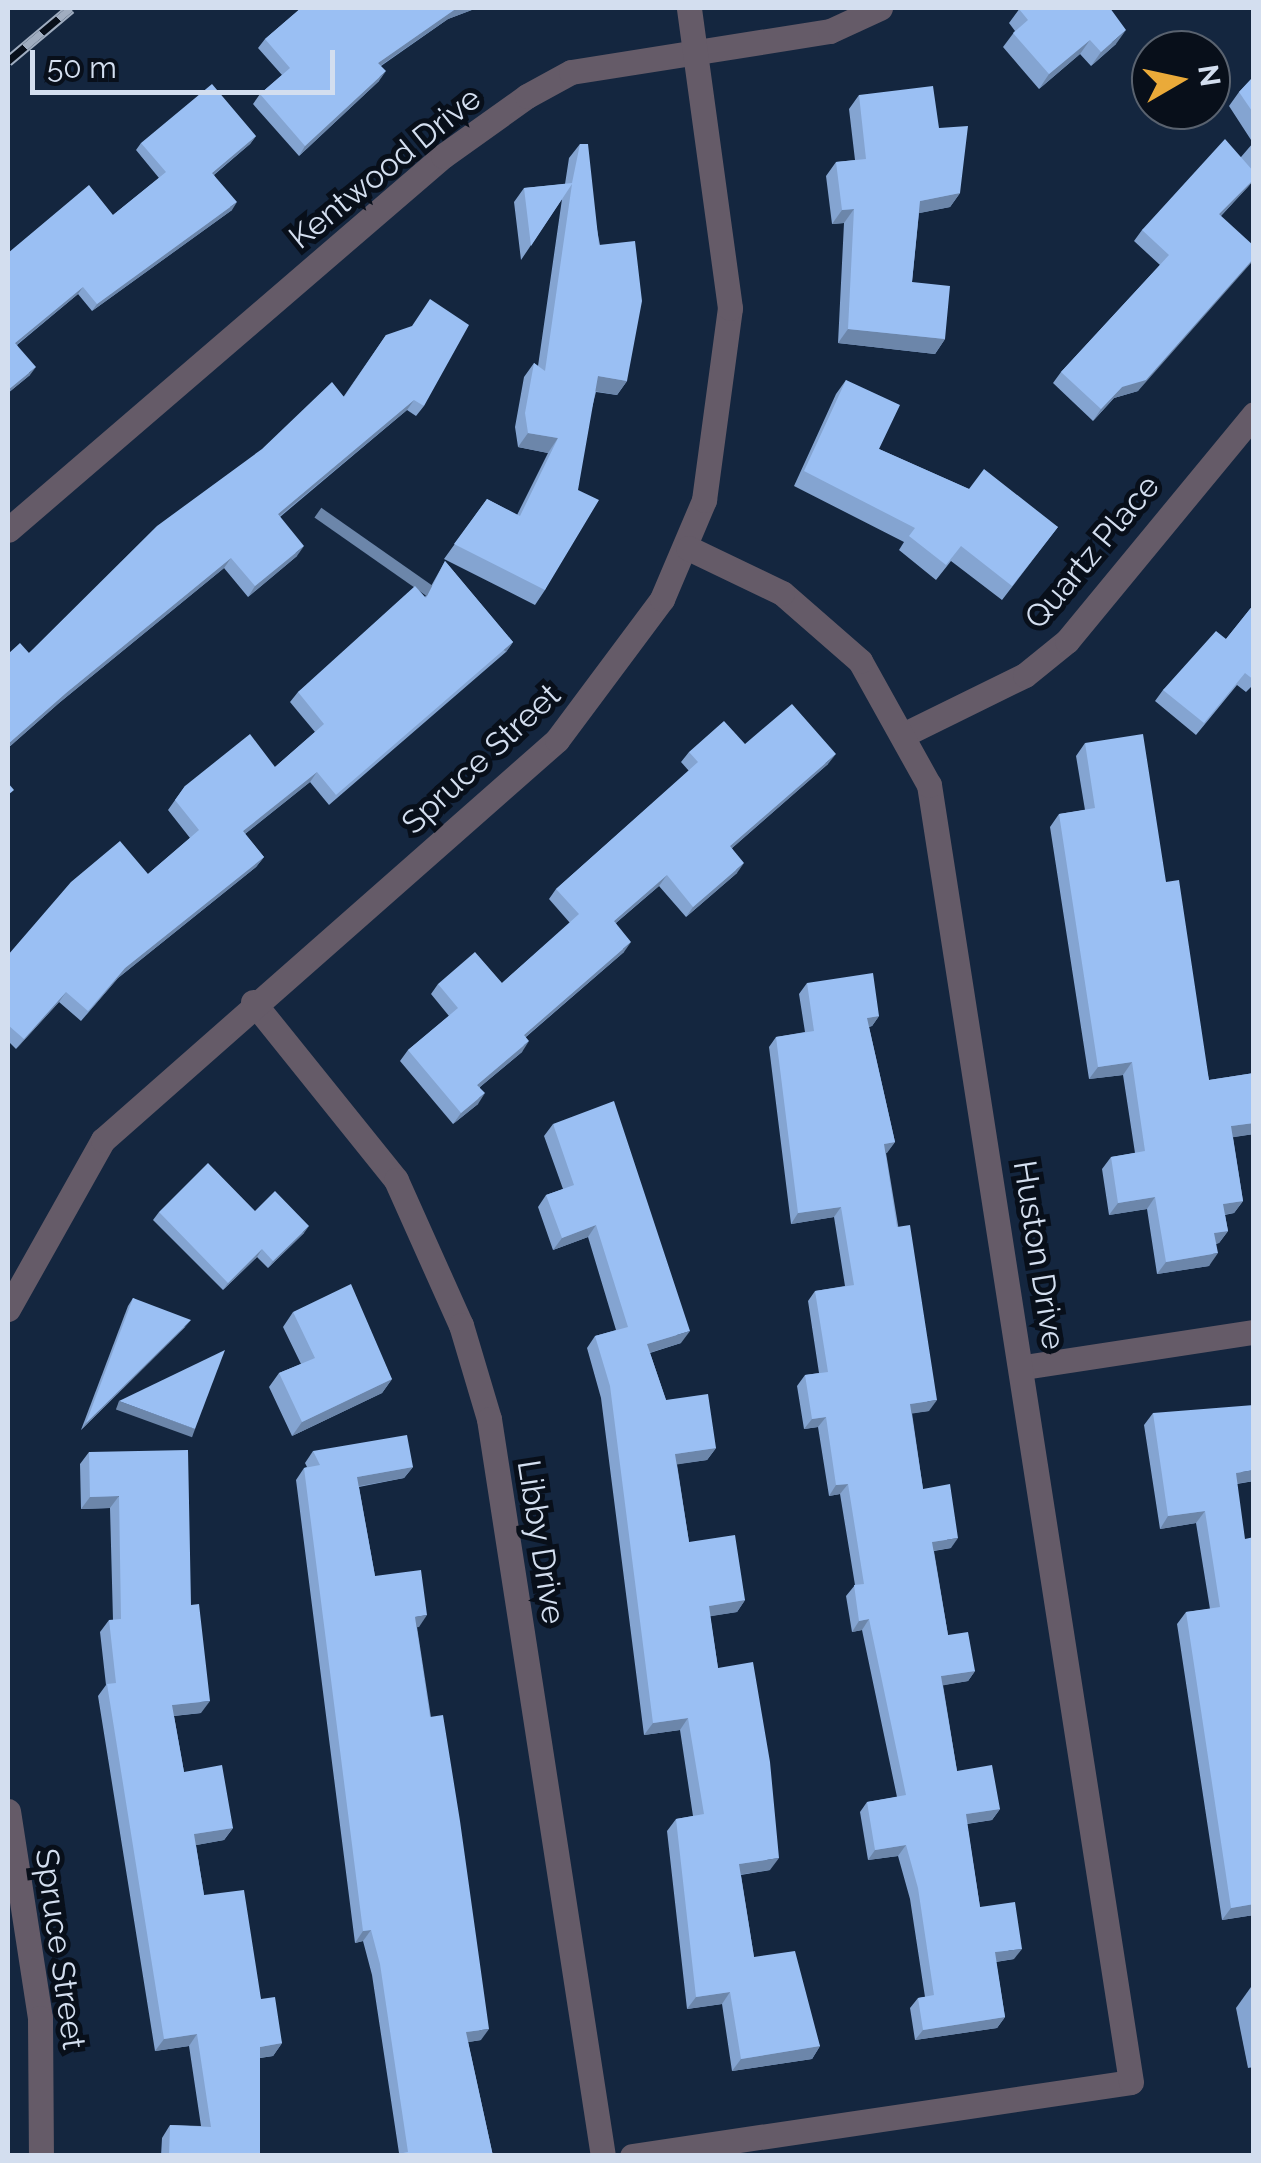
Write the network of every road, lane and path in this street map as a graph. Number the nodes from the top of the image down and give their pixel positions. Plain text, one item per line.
1 (689, 8) edge
2 (880, 8) edge
3 (696, 50) junction
4 (1254, 414) edge
5 (8, 530) edge
6 (688, 548) junction
7 (908, 733) junction
8 (253, 1002) junction
9 (8, 1309) edge
10 (1254, 1332) edge
11 (1024, 1367) junction
12 (8, 1812) edge
13 (41, 2156) edge
14 (602, 2156) edge
15 (632, 2156) edge

1 - 3 street, Spruce Street
2 - 3 street, Kentwood Drive
3 - 5 street, Kentwood Drive
3 - 6 street, Spruce Street
4 - 7 street, Quartz Place
6 - 7 street, Huston Drive
6 - 8 street, Spruce Street
7 - 11 street, Huston Drive
8 - 9 street, Spruce Street
8 - 14 street, Libby Drive
10 - 11 street
11 - 15 street, Huston Drive
12 - 13 street, Spruce Street

